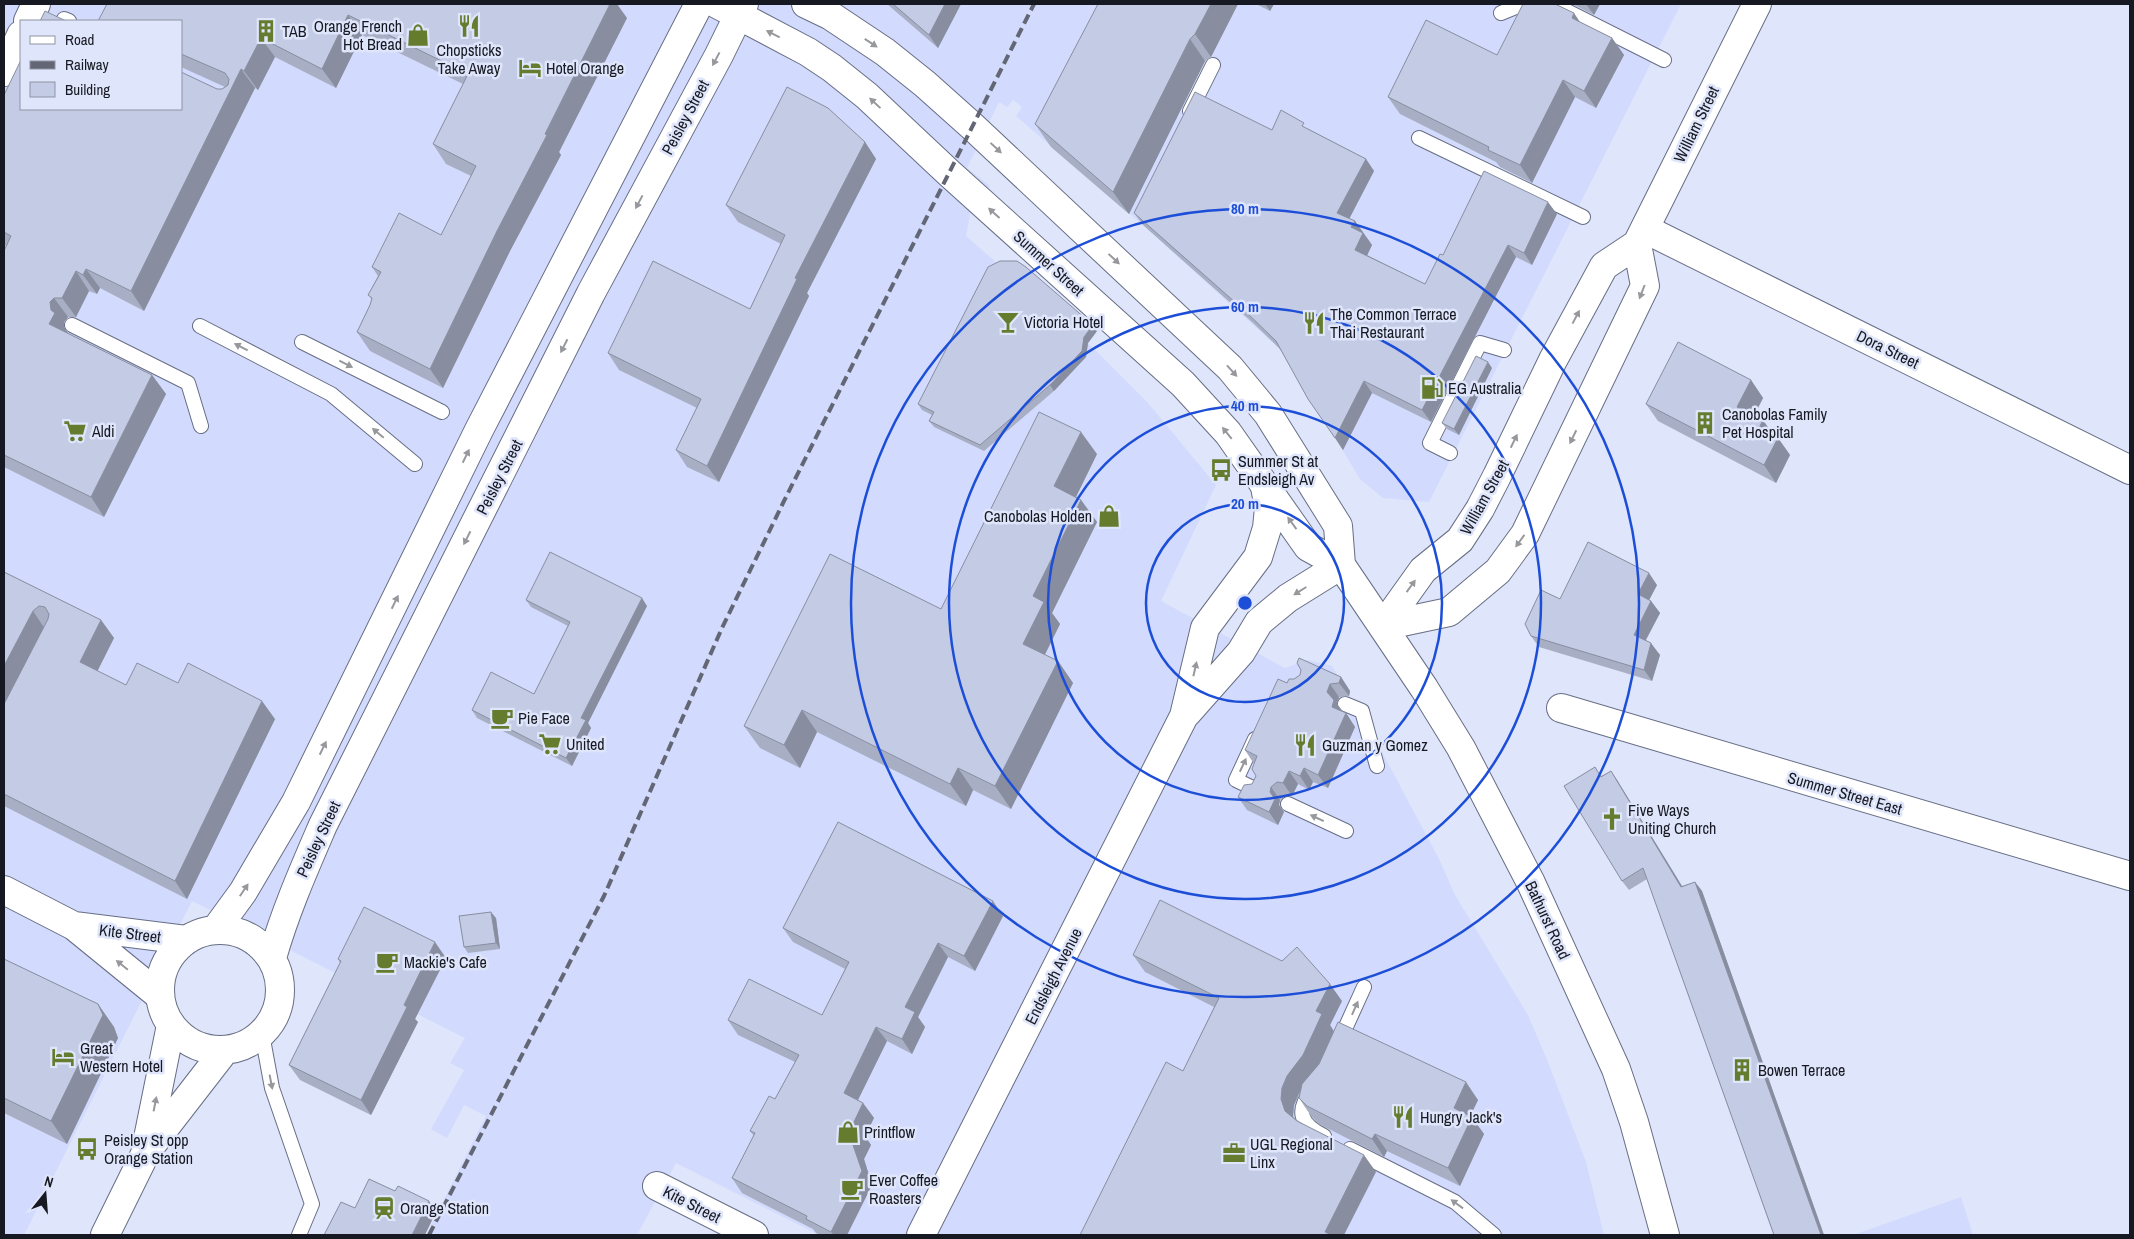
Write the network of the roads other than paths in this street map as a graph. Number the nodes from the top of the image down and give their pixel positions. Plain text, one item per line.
1 (36, 4) edge
2 (699, 4) edge
3 (806, 4) edge
4 (1524, 4) edge
5 (1552, 4) edge
6 (1757, 4) edge
7 (733, 8) edge
8 (1501, 13) dead end
9 (28, 20) edge
10 (20, 37) edge
11 (1664, 60) dead end
12 (1213, 65) dead end
13 (4, 72) edge
14 (1183, 126) edge
15 (1419, 138) dead end
16 (1583, 217) dead end
17 (1641, 237) junction
18 (72, 325) dead end
19 (200, 326) dead end
20 (302, 342) dead end
21 (1504, 350) dead end
22 (442, 412) dead end
23 (201, 426) dead end
24 (1450, 453) dead end
25 (416, 464) dead end
26 (2130, 470) edge
27 (1265, 487) junction
28 (1341, 565) junction
29 (1383, 626) junction
30 (1345, 704) dead end
31 (1561, 708) dead end
32 (1184, 716) junction
33 (1260, 728) edge
34 (1377, 766) dead end
35 (1257, 790) edge
36 (1288, 804) dead end
37 (1346, 831) dead end
38 (2130, 876) edge
39 (4, 890) edge
40 (74, 926) junction
41 (216, 929) junction
42 (186, 940) junction
43 (272, 958) junction
44 (1364, 987) dead end
45 (160, 996) junction
46 (171, 1024) junction
47 (262, 1034) junction
48 (225, 1050) junction
49 (1332, 1059) edge
50 (1323, 1077) edge
51 (146, 1152) junction
52 (658, 1186) dead end
53 (105, 1235) edge
54 (299, 1235) edge
55 (754, 1235) edge
56 (921, 1235) edge
57 (1494, 1235) edge
58 (1664, 1235) edge

1 - 9 main road
41 -> 2 main road
3 -> 28 main road
4 - 8 lane
5 - 11 lane
6 - 17 main road, William Street
27 -> 7 main road, Summer Street
7 -> 43 main road, Peisley Street
10 - 13 main road
12 - 14 lane
15 - 16 lane
17 - 26 main road, Dora Street
29 -> 17 main road, William Street
17 -> 29 main road
18 - 23 lane
25 -> 19 lane
20 -> 22 lane
21 - 24 lane
28 -> 27 main road, Summer Street
32 -> 27 main road, Endsleigh Avenue
28 - 29 main road, Summer Street
28 -> 32 main road, Endsleigh Avenue
29 - 58 main road, Bathurst Road
30 - 34 lane
31 - 38 main road, Summer Street East
32 - 56 main road, Endsleigh Avenue
35 -> 33 lane
37 -> 36 lane
39 - 40 main road, Kite Street
40 - 42 main road, Kite Street
45 -> 40 main road, Kite Street
41 - 42 main road
41 - 43 main road
42 - 45 main road
43 - 47 main road
49 -> 44 lane
45 - 46 main road
46 - 48 main road
51 -> 46 main road
47 - 48 main road
47 -> 54 lane
48 - 51 main road
57 -> 50 lane
51 - 53 main road
52 - 55 main road, Kite Street

